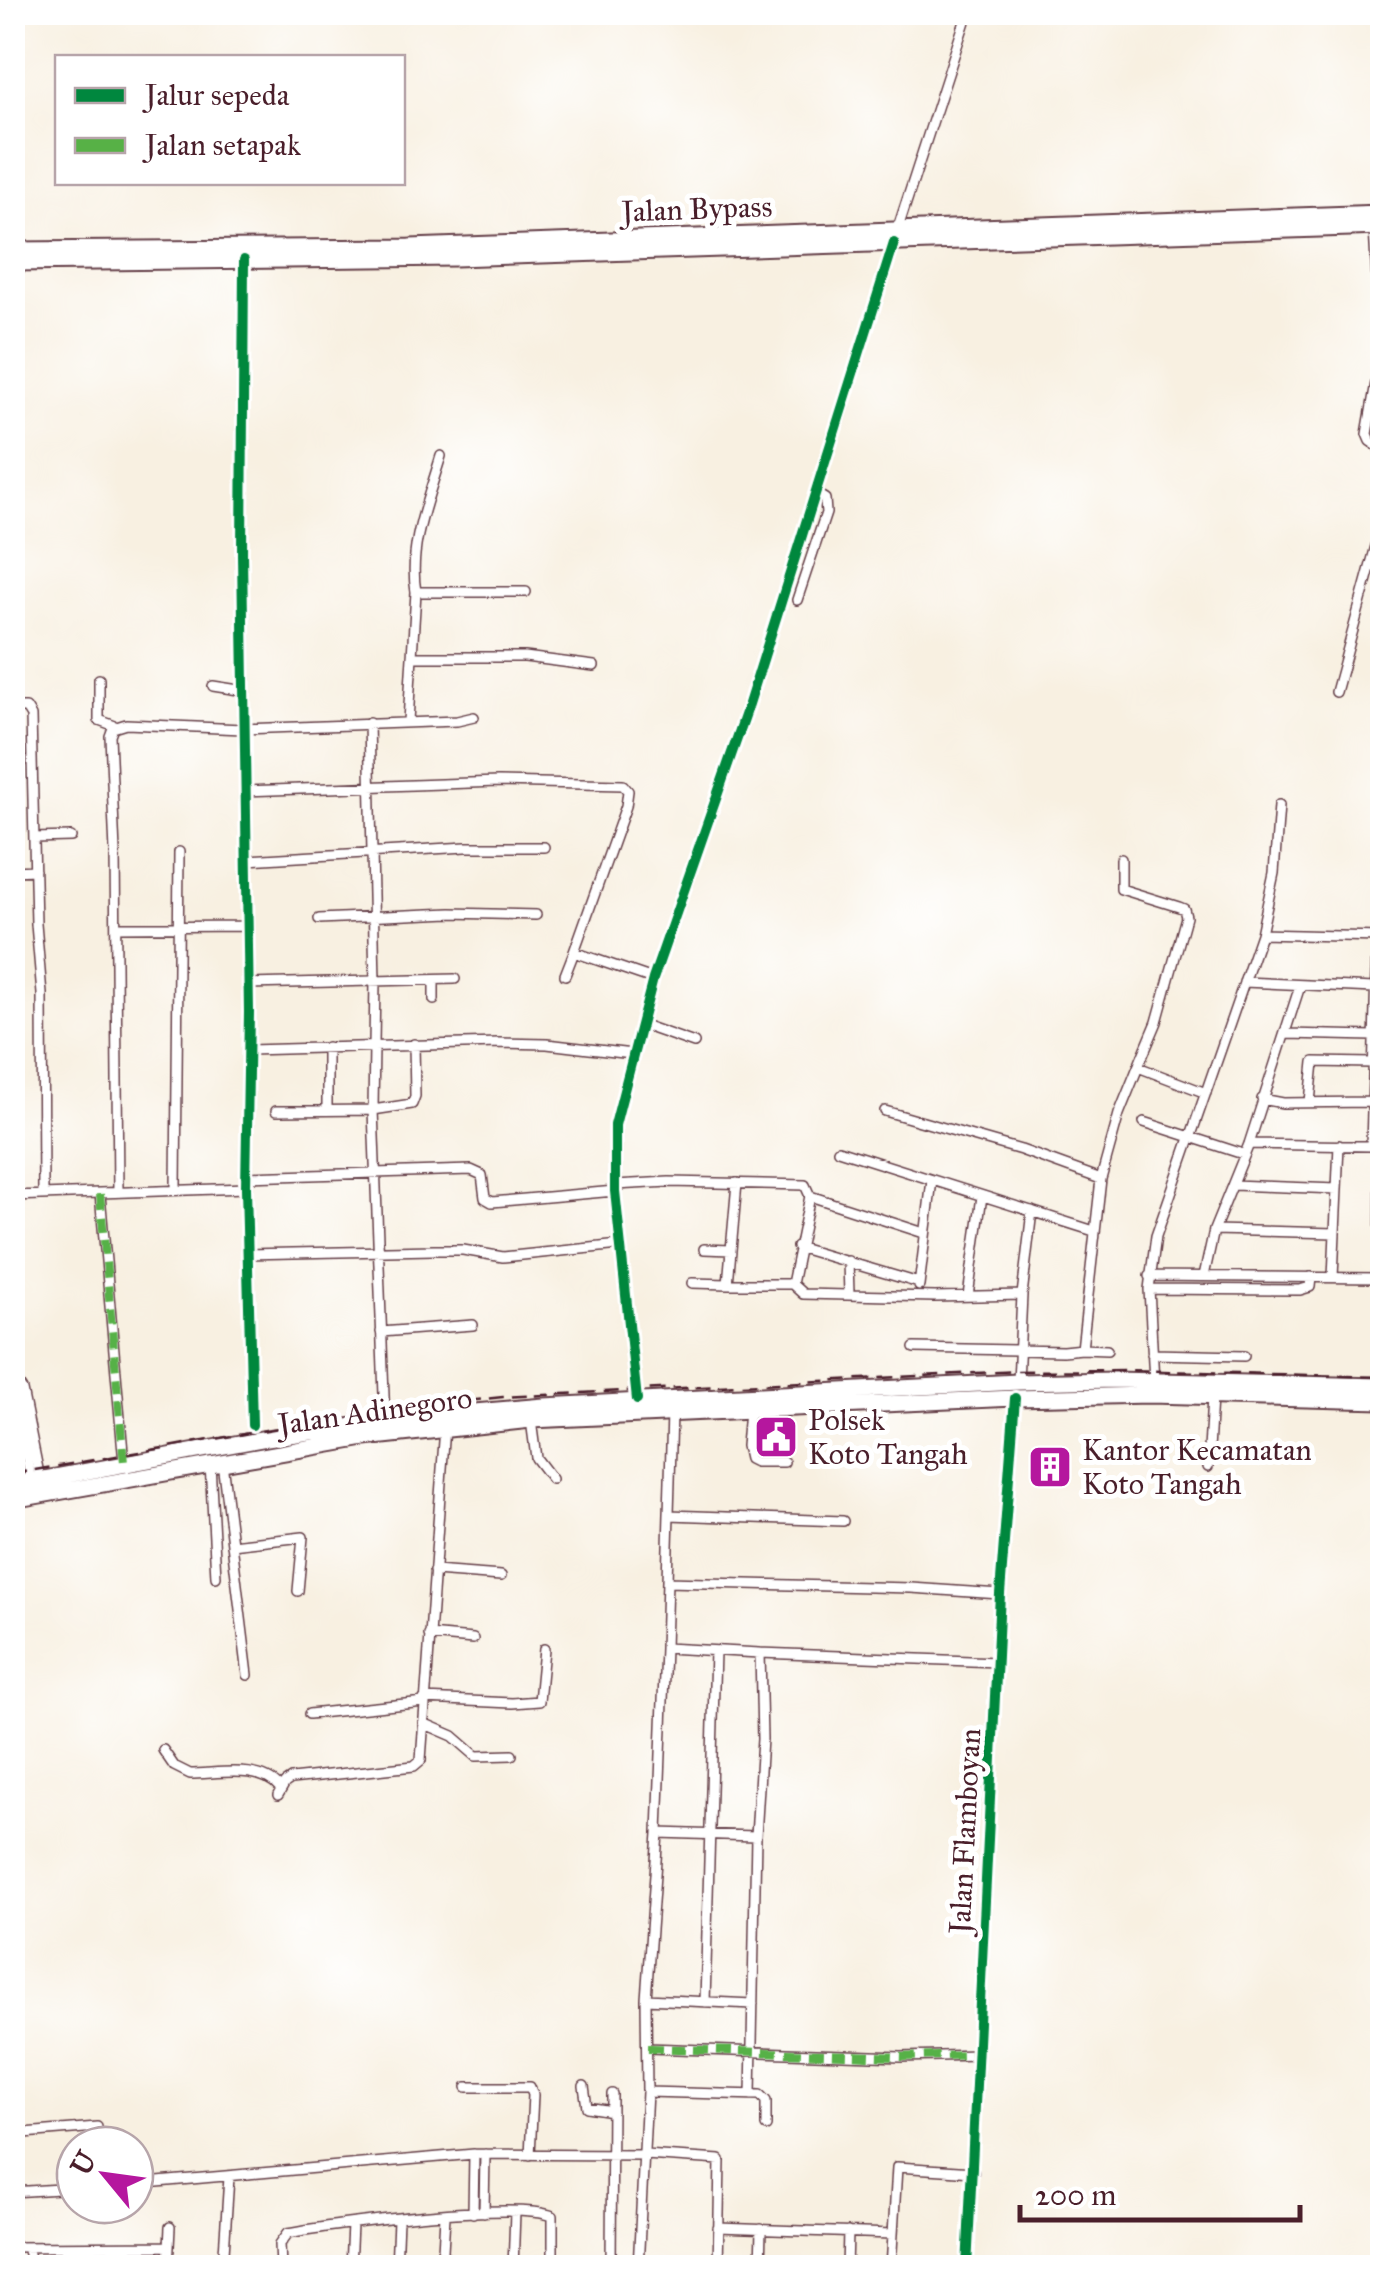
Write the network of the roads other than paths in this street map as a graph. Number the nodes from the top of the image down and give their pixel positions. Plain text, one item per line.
1 (968, 12) edge
2 (1380, 222) edge
3 (895, 237) junction
4 (12, 250) edge
5 (85, 256) junction
6 (244, 260) junction
7 (12, 264) edge
8 (1382, 449) edge
9 (441, 456) dead end
10 (815, 493) junction
11 (1382, 524) edge
12 (416, 592) junction
13 (526, 592) dead end
14 (798, 600) dead end
15 (413, 657) junction
16 (594, 666) dead end
17 (99, 679) dead end
18 (213, 686) dead end
19 (245, 691) junction
20 (1336, 692) dead end
21 (12, 708) edge
22 (474, 717) dead end
23 (408, 720) junction
24 (369, 723) junction
25 (115, 726) junction
26 (244, 729) junction
27 (371, 788) junction
28 (244, 791) junction
29 (1279, 806) dead end
30 (71, 837) dead end
31 (34, 838) junction
32 (544, 847) dead end
33 (179, 852) dead end
34 (373, 852) junction
35 (1121, 859) dead end
36 (247, 860) junction
37 (34, 870) junction
38 (12, 871) edge
39 (536, 915) dead end
40 (319, 918) dead end
41 (374, 918) junction
42 (116, 926) junction
43 (248, 926) junction
44 (179, 928) junction
45 (1262, 934) junction
46 (1380, 937) edge
47 (574, 952) junction
48 (565, 975) dead end
49 (456, 979) dead end
50 (653, 979) junction
51 (434, 980) junction
52 (375, 981) junction
53 (1244, 982) junction
54 (248, 984) junction
55 (1300, 986) junction
56 (1374, 988) junction
57 (434, 1000) dead end
58 (640, 1024) junction
59 (1287, 1034) junction
60 (1373, 1036) junction
61 (414, 1044) junction
62 (694, 1044) dead end
63 (374, 1045) junction
64 (327, 1047) junction
65 (248, 1050) junction
66 (632, 1054) junction
67 (1372, 1063) junction
68 (1138, 1066) junction
69 (1206, 1092) junction
70 (1262, 1099) junction
71 (1310, 1102) junction
72 (1372, 1102) junction
73 (327, 1110) junction
74 (373, 1110) junction
75 (276, 1111) dead end
76 (885, 1112) dead end
77 (1144, 1122) dead end
78 (1190, 1138) junction
79 (1248, 1144) junction
80 (1339, 1145) junction
81 (1378, 1146) edge
82 (838, 1150) dead end
83 (1243, 1154) junction
84 (376, 1176) junction
85 (1101, 1179) junction
86 (932, 1180) junction
87 (246, 1183) junction
88 (737, 1183) junction
89 (1233, 1185) junction
90 (615, 1188) junction
91 (1337, 1189) junction
92 (176, 1190) junction
93 (118, 1192) junction
94 (44, 1194) junction
95 (100, 1194) junction
96 (12, 1196) edge
97 (810, 1196) junction
98 (982, 1196) junction
99 (1032, 1211) junction
100 (1214, 1230) junction
101 (1094, 1232) junction
102 (924, 1233) junction
103 (1335, 1233) junction
104 (620, 1246) junction
105 (797, 1246) junction
106 (704, 1249) dead end
107 (731, 1250) junction
108 (246, 1254) junction
109 (377, 1254) junction
110 (848, 1261) junction
111 (1149, 1276) junction
112 (1204, 1276) junction
113 (1311, 1277) junction
114 (1334, 1278) junction
115 (1381, 1278) edge
116 (692, 1283) dead end
117 (919, 1283) junction
118 (728, 1284) junction
119 (792, 1284) junction
120 (1148, 1288) junction
121 (849, 1294) junction
122 (1022, 1295) junction
123 (919, 1296) junction
124 (968, 1296) junction
125 (474, 1326) dead end
126 (381, 1332) junction
127 (914, 1348) dead end
128 (1082, 1349) junction
129 (1018, 1350) junction
130 (1106, 1350) dead end
131 (1152, 1354) junction
132 (1244, 1356) dead end
133 (12, 1378) edge
134 (1154, 1382) junction
135 (1382, 1386) edge
136 (1017, 1390) junction
137 (1344, 1392) junction
138 (1363, 1393) junction
139 (1212, 1397) junction
140 (637, 1400) junction
141 (1382, 1402) edge
142 (749, 1408) junction
143 (672, 1413) junction
144 (532, 1420) junction
145 (385, 1421) junction
146 (252, 1425) dead end
147 (446, 1427) junction
148 (28, 1444) junction
149 (267, 1446) junction
150 (238, 1451) junction
151 (216, 1462) junction
152 (784, 1462) dead end
153 (124, 1463) junction
154 (27, 1464) junction
155 (12, 1467) edge
156 (1208, 1467) dead end
157 (552, 1479) dead end
158 (35, 1480) junction
159 (12, 1485) edge
160 (12, 1500) edge
161 (669, 1515) junction
162 (843, 1520) dead end
163 (232, 1545) junction
164 (434, 1571) junction
165 (500, 1576) dead end
166 (216, 1577) dead end
167 (667, 1582) junction
168 (298, 1591) dead end
169 (1000, 1594) junction
170 (428, 1635) junction
171 (472, 1639) dead end
172 (666, 1648) junction
173 (544, 1649) dead end
174 (715, 1652) junction
175 (760, 1652) junction
176 (997, 1662) junction
177 (248, 1675) dead end
178 (424, 1700) junction
179 (309, 1714) dead end
180 (423, 1723) junction
181 (164, 1750) dead end
182 (512, 1755) dead end
183 (658, 1833) junction
184 (709, 1834) junction
185 (756, 1836) junction
186 (646, 1999) junction
187 (705, 2002) junction
188 (753, 2004) junction
189 (648, 2048) junction
190 (752, 2050) junction
191 (980, 2055) junction
192 (584, 2086) dead end
193 (467, 2087) dead end
194 (647, 2092) junction
195 (612, 2094) dead end
196 (751, 2095) junction
197 (612, 2111) junction
198 (766, 2126) dead end
199 (55, 2130) edge
200 (12, 2134) edge
201 (479, 2154) junction
202 (530, 2155) junction
203 (610, 2155) junction
204 (645, 2155) junction
205 (974, 2172) junction
206 (229, 2178) junction
207 (155, 2183) edge
208 (55, 2189) edge
209 (12, 2192) edge
210 (515, 2212) junction
211 (478, 2213) junction
212 (445, 2216) junction
213 (398, 2220) junction
214 (352, 2225) junction
215 (170, 2227) dead end
216 (718, 2228) junction
217 (761, 2229) junction
218 (848, 2232) junction
219 (892, 2234) junction
220 (169, 2246) junction
221 (12, 2247) edge
222 (27, 2247) junction
223 (33, 2268) edge
224 (168, 2268) edge
225 (224, 2268) edge
226 (281, 2268) edge
227 (350, 2268) edge
228 (396, 2268) edge
229 (442, 2268) edge
230 (512, 2268) edge
231 (553, 2268) edge
232 (611, 2268) edge
233 (638, 2268) edge
234 (718, 2268) edge
235 (760, 2268) edge
236 (847, 2268) edge
237 (891, 2268) edge
238 (967, 2268) edge

1 - 3 street
2 - 3 highway, Jalan Bypass
2 - 8 street
3 - 5 highway, Jalan Bypass
3 - 6 highway, Jalan Bypass
3 - 10 street
4 - 5 highway, Jalan Bypass
5 - 6 highway, Jalan Bypass
5 - 7 highway, Jalan Bypass
6 - 19 street
9 - 12 street
10 - 14 street
10 - 50 street
11 - 20 street
12 - 13 street
12 - 15 street
15 - 16 street
15 - 23 street
17 - 25 street
18 - 19 street
19 - 26 street
21 - 31 street
22 - 23 street
23 - 24 street
24 - 26 street
24 - 27 street
25 - 26 street
25 - 42 street
26 - 28 street
27 - 28 street
27 - 34 street
27 - 47 street
28 - 36 street
29 - 45 street
30 - 31 street
31 - 37 street
32 - 34 street
33 - 44 street
34 - 36 street
34 - 41 street
35 - 68 street
36 - 43 street
37 - 38 street
37 - 94 street
39 - 41 street
40 - 41 street
41 - 52 street
42 - 44 street
42 - 93 street
43 - 44 street
43 - 54 street
44 - 92 street
45 - 46 street
45 - 53 street
46 - 56 street
47 - 48 street
47 - 50 street
49 - 51 street
50 - 58 street
51 - 52 street
51 - 57 street
52 - 54 street
52 - 63 street
53 - 55 street
53 - 69 street
54 - 65 street
55 - 56 street
55 - 59 street
56 - 60 street
58 - 62 street
58 - 66 street
59 - 60 street
59 - 70 street
60 - 67 street
61 - 63 street
61 - 66 street
61 - 74 street
63 - 64 street
63 - 74 street
64 - 65 street
64 - 73 street
65 - 87 street
66 - 90 street
67 - 71 street
67 - 72 street
68 - 69 street
68 - 85 street
69 - 78 street
70 - 71 street
70 - 79 street
71 - 72 street
72 - 81 street
73 - 74 street
73 - 75 street
74 - 84 street
76 - 85 street
77 - 78 street
78 - 83 street
78 - 111 street
79 - 80 street
79 - 83 street
80 - 81 street
80 - 91 street
81 - 115 street
82 - 86 street
83 - 89 street
84 - 87 street
84 - 90 street
84 - 109 street
85 - 101 street
86 - 98 street
86 - 102 street
87 - 92 street
87 - 108 street
88 - 90 street
88 - 97 street
88 - 107 street
89 - 91 street
89 - 100 street
90 - 104 street
91 - 103 street
92 - 93 street
93 - 95 street
94 - 95 street
94 - 96 street
95 - 153 street
97 - 102 street
97 - 105 street
98 - 99 street
98 - 124 street
99 - 101 street
99 - 122 street, Jalan Flamboyan
100 - 103 street
100 - 112 street
101 - 128 street
102 - 117 street
103 - 114 street
104 - 109 street
104 - 140 street
105 - 110 street
105 - 119 street
106 - 107 street
107 - 118 street
108 - 109 street
108 - 146 street
109 - 126 street
110 - 117 street
110 - 121 street
111 - 112 street
111 - 120 street
112 - 113 street
113 - 114 street
113 - 120 street
114 - 115 street
116 - 118 street
117 - 123 street
118 - 119 street
119 - 121 street
120 - 131 street
121 - 123 street
122 - 124 street
122 - 129 street, Jalan Flamboyan
123 - 124 street
125 - 126 street
126 - 145 street
127 - 129 street
128 - 129 street
128 - 130 street
129 - 136 street, Jalan Flamboyan
131 - 132 street
131 - 134 street
133 - 148 street
134 - 136 highway
134 - 137 highway
135 - 138 highway
136 - 139 highway
136 - 140 highway
136 - 142 highway, Jalan Adinegoro
136 - 169 street, Jalan Flamboyan
137 - 138 highway
137 - 139 highway
138 - 141 highway
139 - 156 street
140 - 145 highway
142 - 143 highway, Jalan Adinegoro
142 - 152 street
143 - 144 highway, Jalan Adinegoro
143 - 161 street
144 - 147 highway, Jalan Adinegoro
144 - 157 street
145 - 149 highway
147 - 149 highway, Jalan Adinegoro
147 - 164 street
148 - 154 street
148 - 158 street
149 - 150 highway
150 - 151 highway, Jalan Adinegoro
150 - 153 highway
151 - 160 highway, Jalan Adinegoro
151 - 163 street
151 - 166 street
153 - 158 highway
154 - 155 street
154 - 158 street
158 - 159 highway
161 - 162 street
161 - 167 street
163 - 168 street
163 - 177 street
164 - 165 street
164 - 170 street
167 - 169 street
167 - 172 street
169 - 176 street, Jalan Flamboyan
170 - 171 street
170 - 178 street
172 - 174 street
172 - 183 street
173 - 178 street
174 - 175 street
174 - 184 street
175 - 176 street
175 - 185 street
176 - 191 street, Jalan Flamboyan
178 - 179 street
178 - 180 street
180 - 181 street
180 - 182 street
183 - 184 street
183 - 186 street
184 - 185 street
184 - 187 street
185 - 188 street
186 - 187 street
186 - 189 street
187 - 188 street
188 - 190 street
189 - 190 street
189 - 194 street
190 - 191 street
190 - 196 street
191 - 205 street, Jalan Flamboyan
192 - 197 street
193 - 202 street
194 - 196 street
194 - 204 street
195 - 197 street
196 - 198 street
197 - 203 street
199 - 200 street
201 - 202 street
201 - 206 street
201 - 211 street
202 - 203 street
203 - 204 street
203 - 232 street
204 - 216 street
204 - 233 street
205 - 219 street
205 - 238 street, Jalan Flamboyan
206 - 207 street
206 - 225 street
208 - 209 street
210 - 211 street
210 - 230 street
210 - 231 street
211 - 212 street
212 - 213 street
212 - 229 street
213 - 214 street
213 - 228 street
214 - 226 street
214 - 227 street
215 - 220 street
216 - 217 street
216 - 234 street
217 - 218 street
217 - 235 street
218 - 219 street
218 - 236 street
219 - 237 street
220 - 222 street
220 - 224 street
221 - 222 street
222 - 223 street

